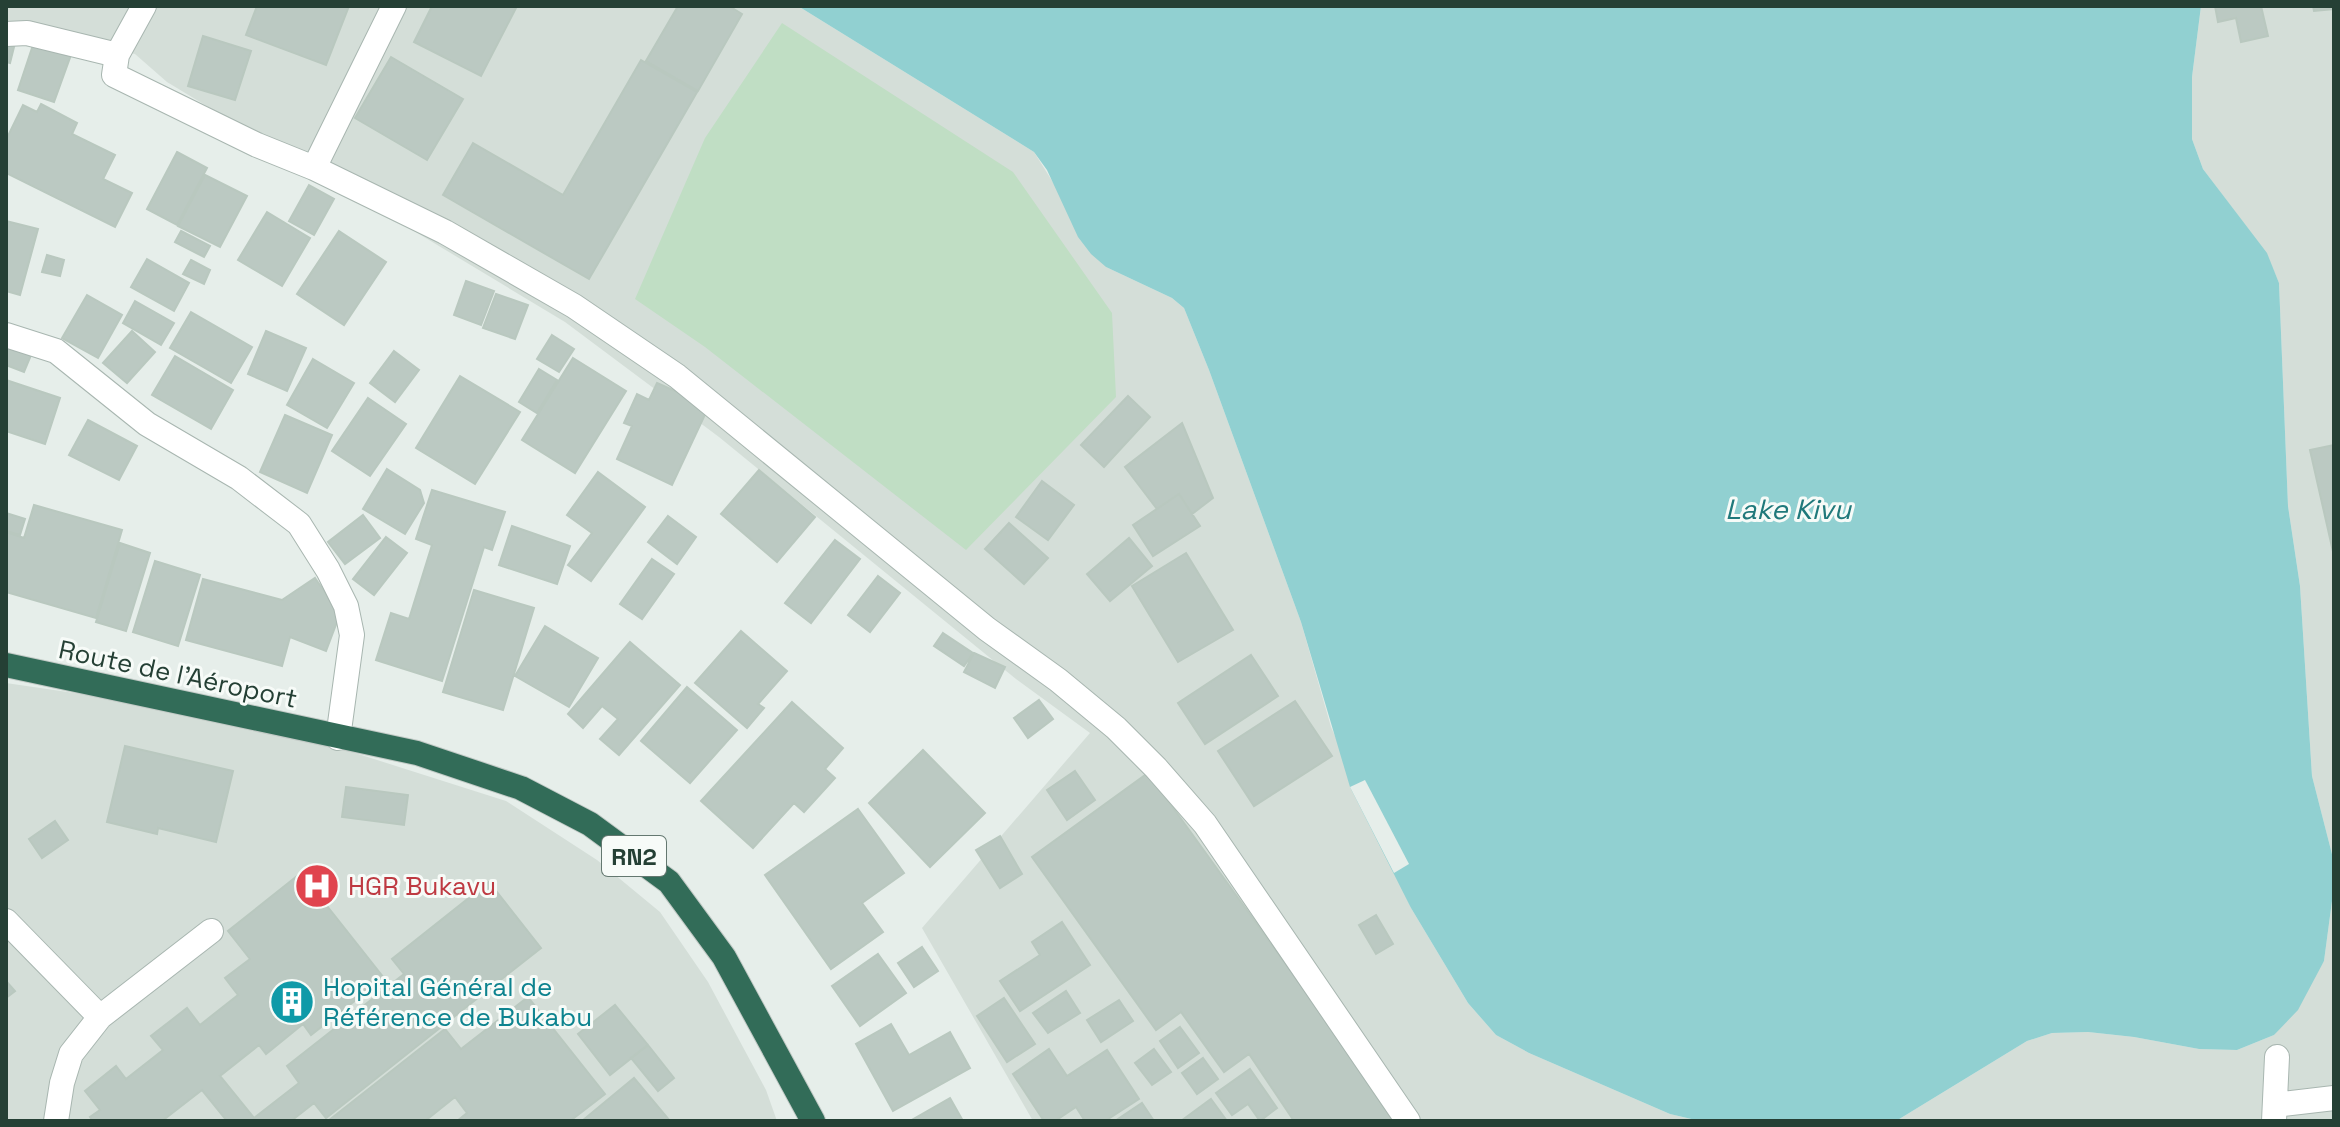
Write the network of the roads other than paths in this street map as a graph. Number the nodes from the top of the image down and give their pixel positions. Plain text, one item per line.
1 (144, 6) edge
2 (394, 6) edge
3 (6, 34) edge
4 (117, 55) junction
5 (314, 168) junction
6 (6, 335) edge
7 (6, 665) edge
8 (338, 738) junction
9 (6, 921) edge
10 (211, 931) dead end
11 (100, 1017) junction
12 (2277, 1057) dead end
13 (2334, 1098) edge
14 (2274, 1113) edge
15 (56, 1121) edge
16 (813, 1121) edge
17 (1408, 1121) edge

1 - 4 street
2 - 5 street
3 - 4 street
4 - 5 street
5 - 17 street
6 - 8 street
7 - 8 highway, Route de l'Aéroport / RN2
8 - 16 highway, RN2
9 - 11 street
10 - 11 street
11 - 15 street
12 - 14 street
13 - 14 street

